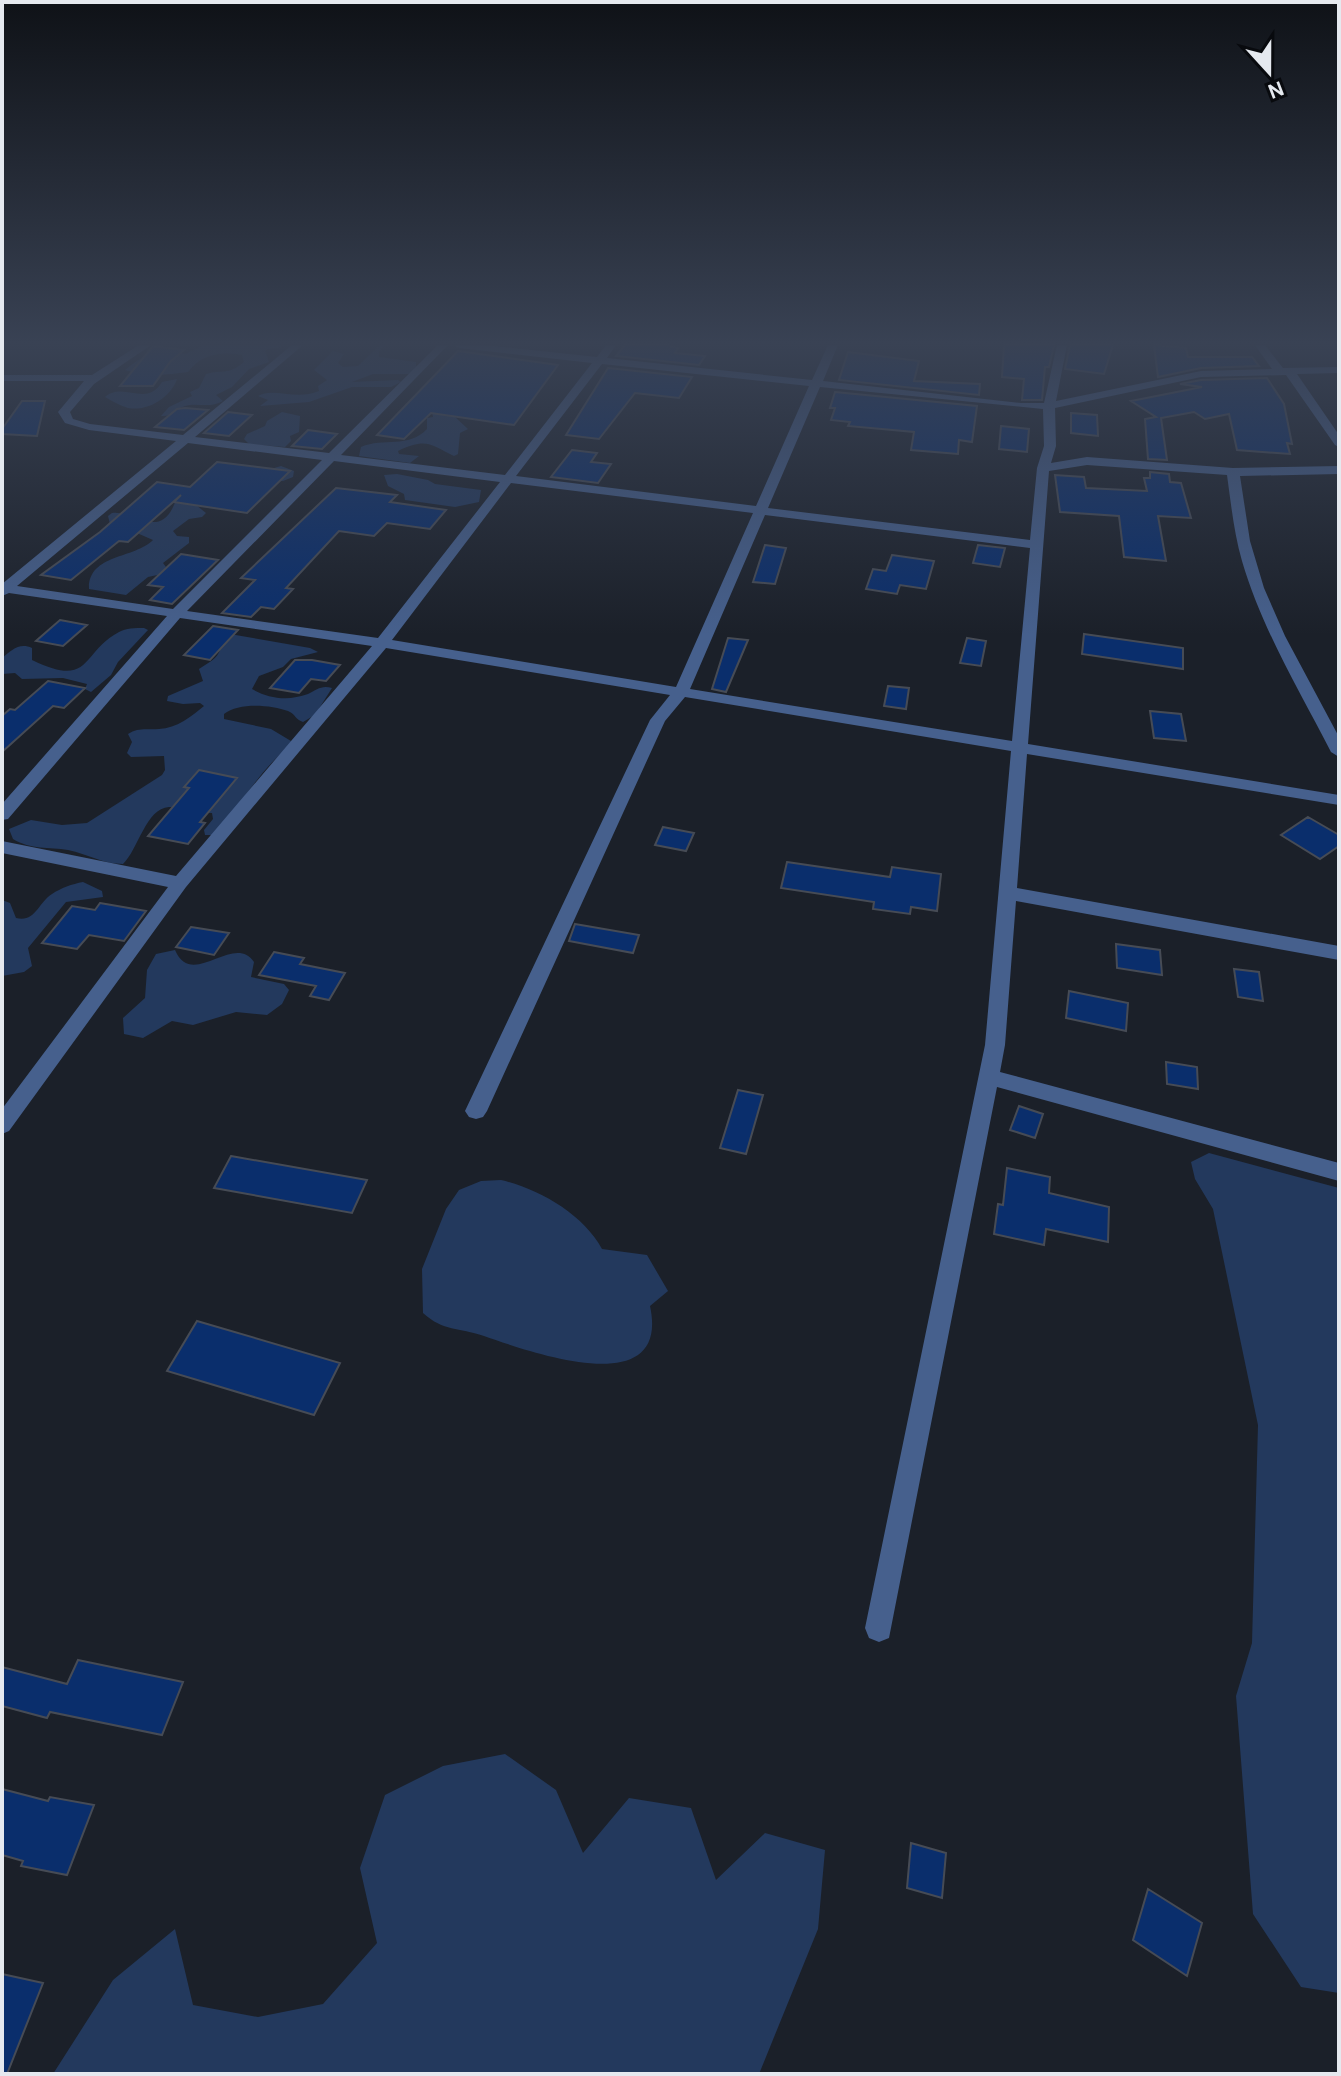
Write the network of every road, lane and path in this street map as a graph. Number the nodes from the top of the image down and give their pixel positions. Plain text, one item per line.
1 (181, 442) edge
2 (209, 442) edge
3 (347, 442) edge
4 (536, 442) edge
5 (790, 442) edge
6 (1050, 442) edge
7 (1050, 446) junction
8 (333, 456) junction
9 (1087, 461) junction
10 (1043, 468) junction
11 (1339, 470) edge
12 (1233, 472) junction
13 (506, 481) junction
14 (759, 511) junction
15 (1038, 545) junction
16 (3, 589) edge
17 (176, 614) junction
18 (382, 643) junction
19 (681, 692) junction
20 (1019, 748) junction
21 (1339, 752) edge
22 (1339, 800) edge
23 (2, 815) edge
24 (2, 847) edge
25 (180, 883) junction
26 (1008, 893) junction
27 (1339, 953) edge
28 (989, 1077) junction
29 (476, 1111) dead end
30 (2, 1125) edge
31 (1339, 1172) edge
32 (879, 1628) dead end

1 - 16 street
2 - 8 street
3 - 8 street
4 - 13 street
5 - 14 street
6 - 7 street
7 - 9 street
7 - 10 street
8 - 13 street
8 - 17 street
9 - 10 street
9 - 12 street
10 - 15 street
11 - 12 street
12 - 21 street
13 - 14 street
13 - 18 street
14 - 15 street
14 - 19 street
15 - 20 street
16 - 17 street
17 - 18 street
17 - 23 street
18 - 19 street
18 - 25 street
19 - 20 street
19 - 29 street
20 - 22 street
20 - 26 street
24 - 25 street
25 - 30 street
26 - 27 street
26 - 28 street
28 - 31 street
28 - 32 street

